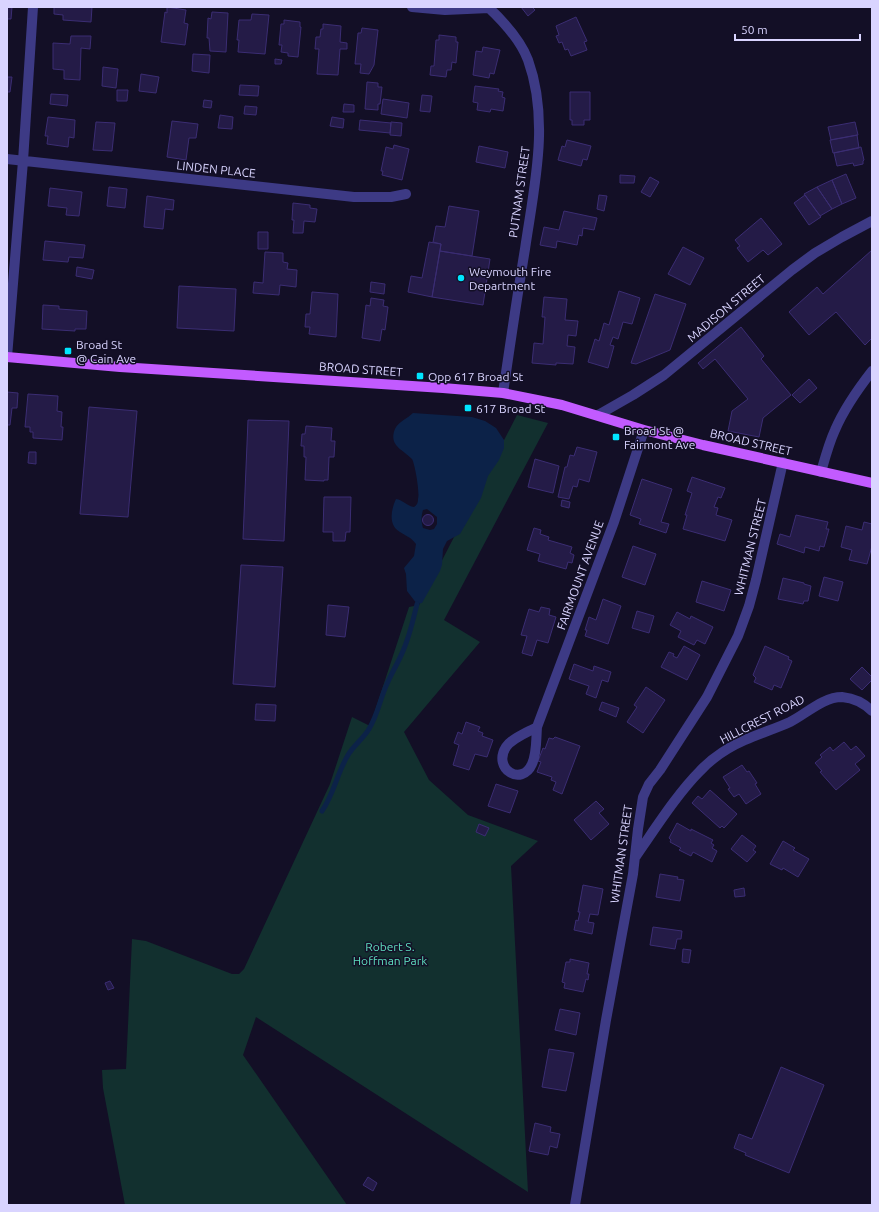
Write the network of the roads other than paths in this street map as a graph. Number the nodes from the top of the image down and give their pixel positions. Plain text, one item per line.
1 (33, 7) edge
2 (412, 7) edge
3 (489, 8) edge
4 (7, 159) edge
5 (23, 161) junction
6 (406, 194) dead end
7 (872, 221) edge
8 (7, 357) edge
9 (872, 371) edge
10 (503, 393) junction
11 (598, 415) junction
12 (644, 430) junction
13 (783, 462) junction
14 (821, 472) junction
15 (872, 482) edge
16 (872, 711) edge
17 (537, 727) junction
18 (635, 858) junction
19 (575, 1205) edge

1 - 5 street
2 - 3 street
3 - 10 street, PUTNAM STREET
4 - 5 street, LINDEN PLACE
5 - 6 street, LINDEN PLACE
5 - 8 street
7 - 11 street, MADISON STREET
8 - 10 main road, BROAD STREET
9 - 14 street
10 - 11 main road, BROAD STREET
11 - 12 main road, BROAD STREET
12 - 13 main road, BROAD STREET
12 - 17 street, FAIRMOUNT AVENUE
13 - 14 main road, BROAD STREET
13 - 18 street, WHITMAN STREET
14 - 15 main road, BROAD STREET
16 - 18 street, HILLCREST ROAD
17 - 17 street, FAIRMOUNT AVENUE
18 - 19 street, WHITMAN STREET

